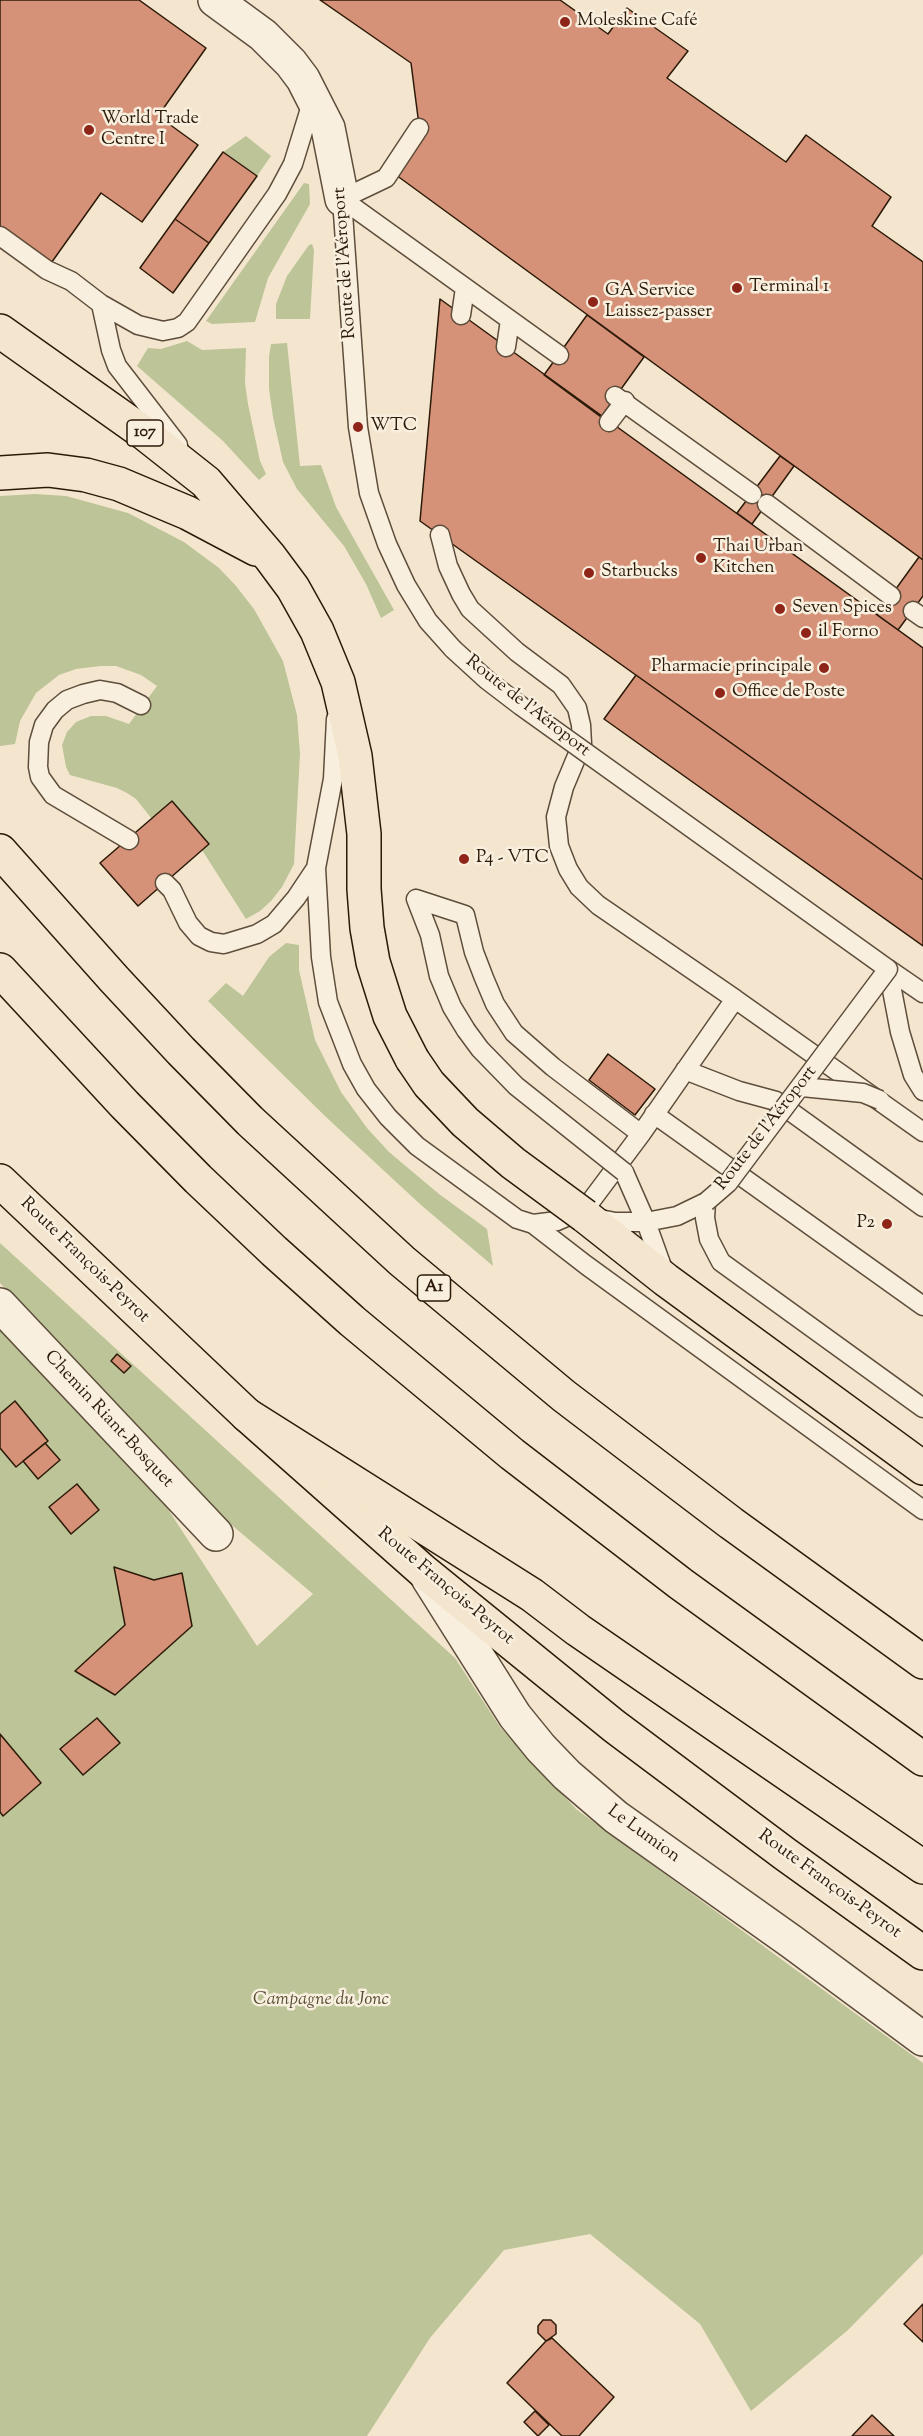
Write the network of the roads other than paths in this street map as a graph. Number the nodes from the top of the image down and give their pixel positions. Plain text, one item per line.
1 (215, 0) edge
2 (314, 97) junction
3 (419, 128) dead end
4 (342, 199) junction
5 (0, 236) edge
6 (465, 288) junction
7 (101, 304) junction
8 (461, 315) dead end
9 (510, 320) junction
10 (0, 331) edge
11 (506, 347) dead end
12 (559, 355) dead end
13 (609, 422) dead end
14 (0, 473) edge
15 (206, 482) junction
16 (440, 535) dead end
17 (270, 557) junction
18 (891, 596) dead end
19 (338, 682) junction
20 (141, 705) dead end
21 (129, 840) dead end
22 (0, 851) edge
23 (316, 868) junction
24 (165, 883) dead end
25 (888, 969) junction
26 (0, 970) edge
27 (923, 993) edge
28 (735, 999) junction
29 (685, 1070) junction
30 (802, 1087) junction
31 (923, 1091) edge
32 (654, 1114) junction
33 (923, 1132) edge
34 (641, 1134) junction
35 (0, 1181) edge
36 (706, 1202) junction
37 (923, 1207) edge
38 (585, 1216) junction
39 (646, 1222) junction
40 (533, 1224) junction
41 (666, 1280) junction
42 (0, 1305) edge
43 (923, 1306) edge
44 (923, 1408) edge
45 (246, 1415) junction
46 (923, 1468) edge
47 (923, 1510) edge
48 (216, 1534) dead end
49 (423, 1571) junction
50 (923, 1662) edge
51 (923, 1759) edge
52 (923, 1867) edge
53 (923, 1953) edge
54 (923, 2039) edge

1 - 2 street, Route de l'Aéroport
2 - 4 street, Route de l'Aéroport
2 - 7 lane
3 - 4 lane
4 - 6 lane
4 - 25 lane, Route de l'Aéroport, bridge
5 - 7 lane
6 - 8 lane
6 - 9 lane
7 - 15 lane
9 - 11 lane
9 - 12 lane
10 - 15 main road, 107
13 - 18 lane
14 - 17 main road
15 - 17 main road, 107
16 - 28 lane
17 - 19 main road
19 - 23 lane
19 - 38 main road, bridge
20 - 21 lane
22 - 50 main road, A1
23 - 24 lane
23 - 40 lane
25 - 27 lane
25 - 30 lane, Route de l'Aéroport, bridge
25 - 31 lane
26 - 51 main road
28 - 29 lane
28 - 33 lane
29 - 32 lane
29 - 37 lane
30 - 33 lane, bridge
30 - 36 lane, Route de l'Aéroport, bridge
32 - 34 lane
32 - 43 lane
34 - 39 lane, bridge
34 - 40 lane
35 - 45 main road, Route François-Peyrot
36 - 39 lane, Route de l'Aéroport
36 - 44 lane
38 - 39 lane, Route de l'Aéroport
38 - 41 main road
39 - 41 lane
40 - 47 lane
41 - 46 main road
42 - 48 street, Chemin Riant-Bosquet
45 - 49 main road, Route François-Peyrot
45 - 52 main road
49 - 53 main road, Route François-Peyrot
49 - 54 street, Le Lumion

